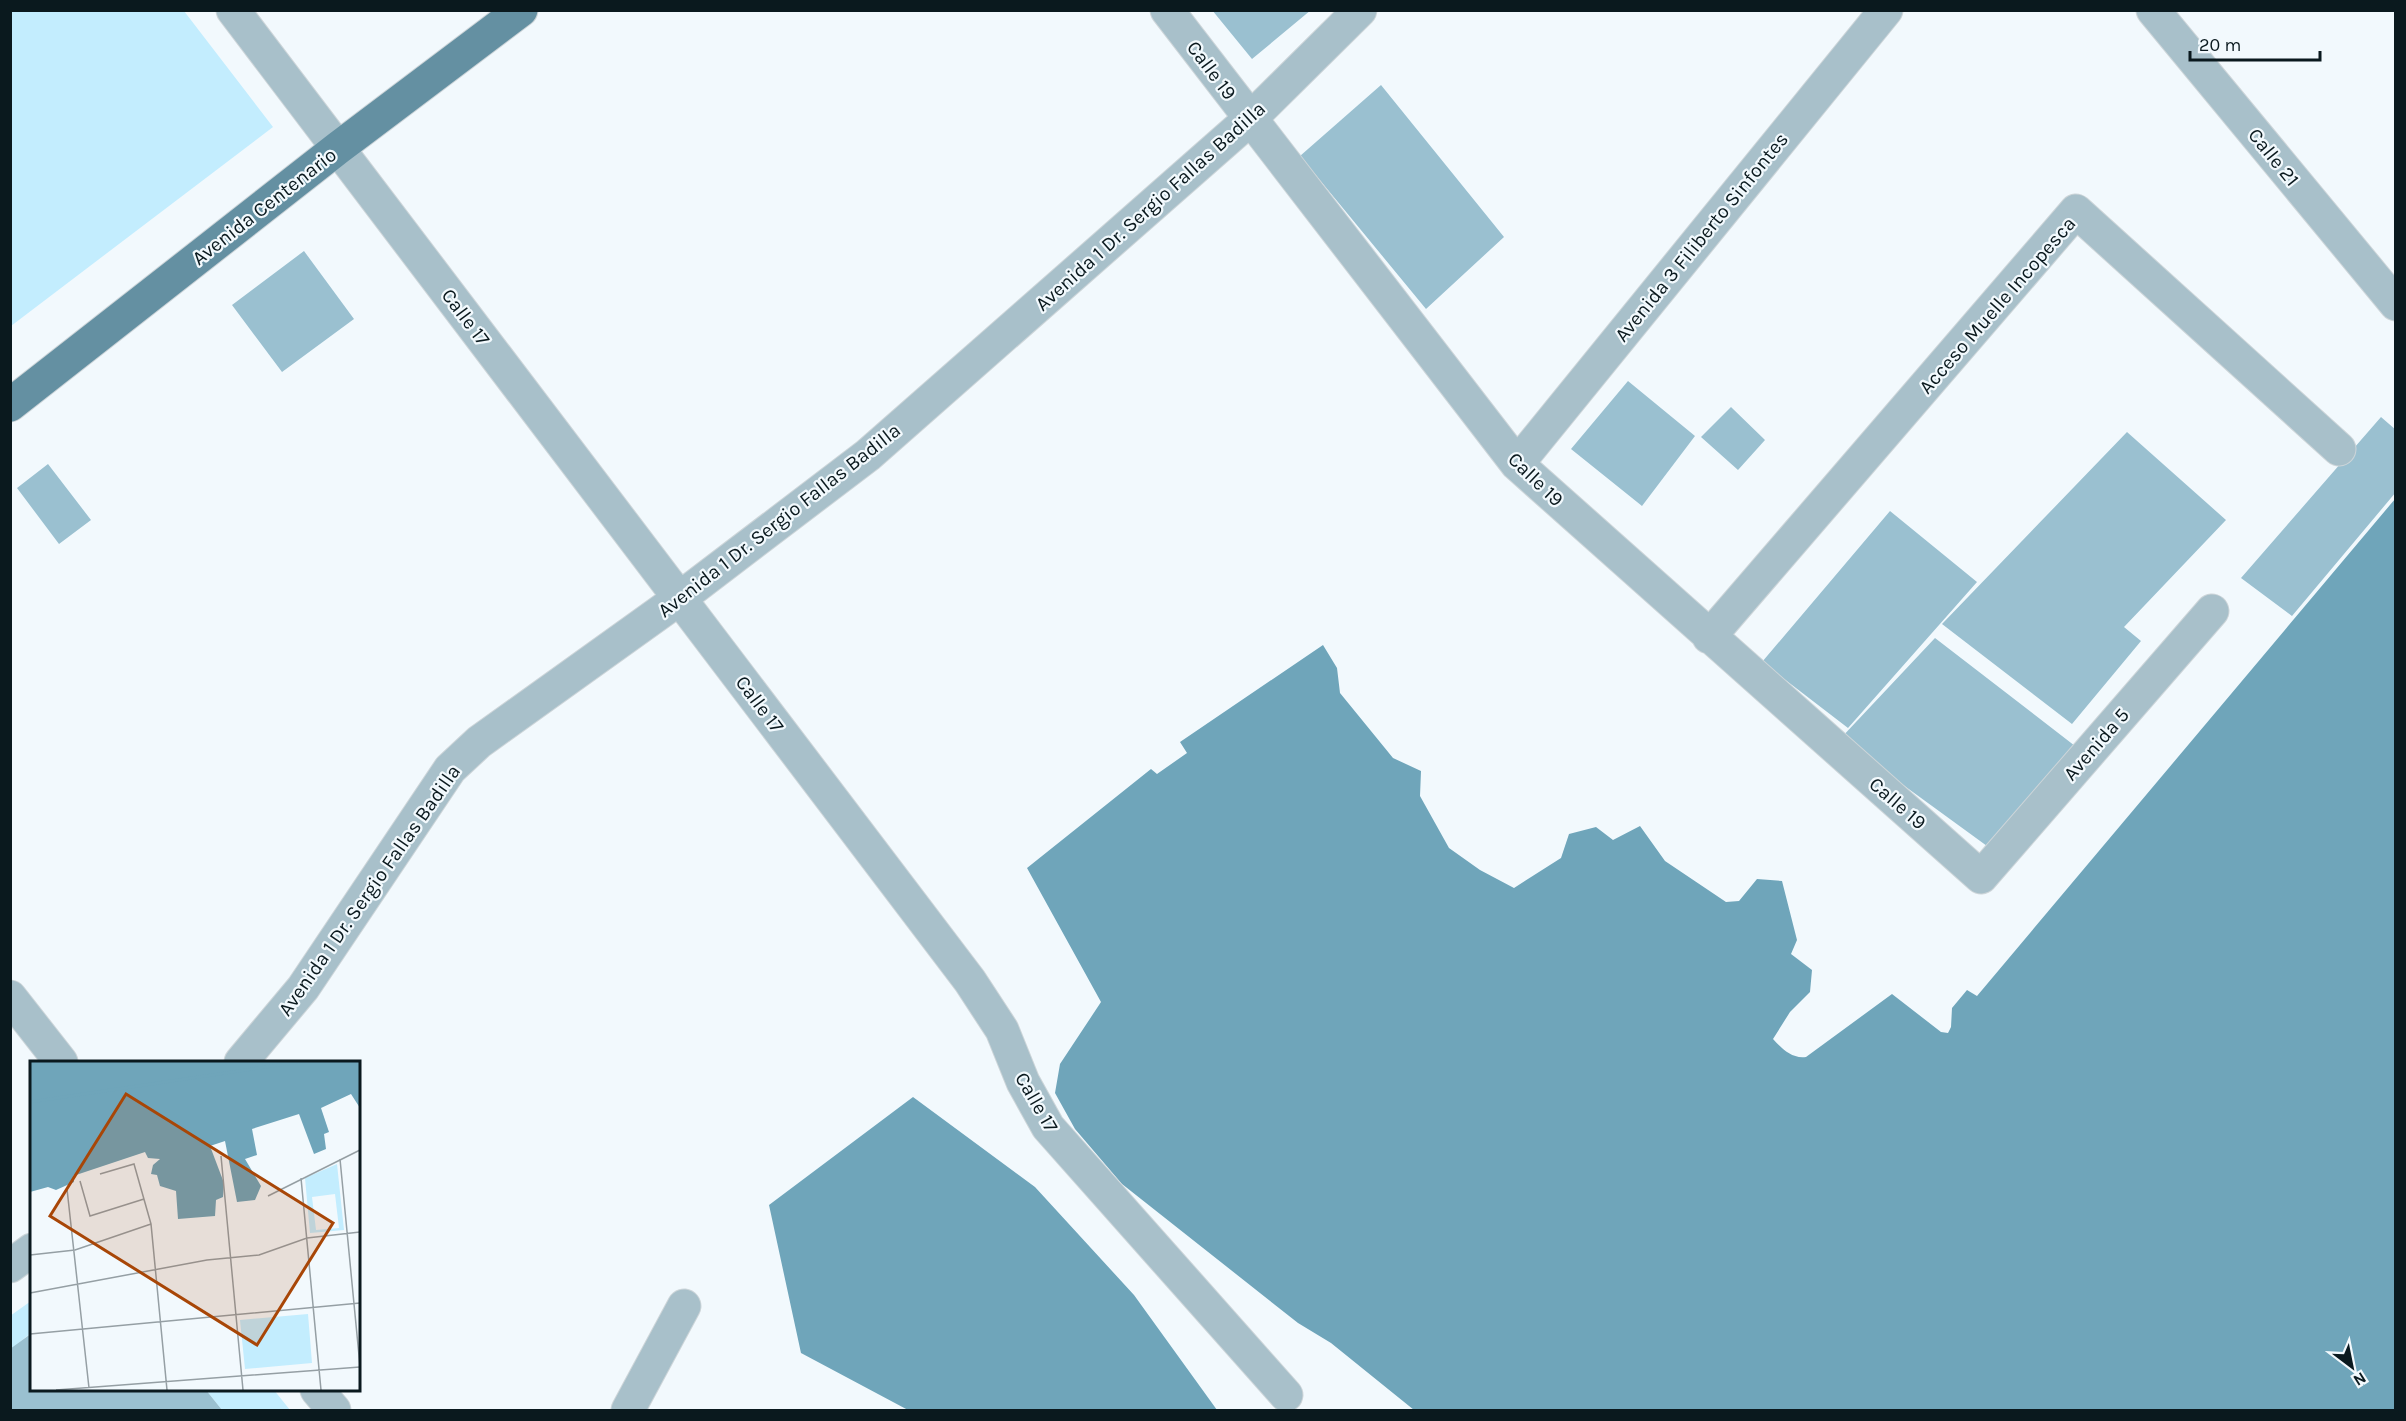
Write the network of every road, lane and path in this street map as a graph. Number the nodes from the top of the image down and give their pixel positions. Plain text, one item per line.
1 (234, 10) edge
2 (521, 10) edge
3 (1167, 10) edge
4 (1360, 10) edge
5 (1886, 10) edge
6 (2154, 10) edge
7 (1250, 119) junction
8 (338, 148) junction
9 (2396, 304) edge
10 (10, 405) edge
11 (2339, 449) dead end
12 (1516, 464) junction
13 (680, 598) junction
14 (2212, 610) dead end
15 (1709, 637) junction
16 (1981, 877) joint
17 (10, 997) edge
18 (60, 1061) edge
19 (242, 1061) edge
20 (30, 1251) edge
21 (10, 1266) edge
22 (684, 1306) dead end
23 (319, 1391) edge
24 (1286, 1395) dead end
25 (334, 1410) edge
26 (628, 1410) edge

1 - 8 street, Calle 17
2 - 8 main road, Avenida Centenario
3 - 7 street, Calle 19
4 - 7 street, Avenida 1 Dr. Sergio Fallas Badilla
5 - 12 street, Avenida 3 Filiberto Sinfontes
6 - 9 street, Calle 21
7 - 12 street, Calle 19
7 - 13 street, Avenida 1 Dr. Sergio Fallas Badilla
8 - 10 main road, Avenida Centenario
8 - 13 street, Calle 17
11 - 15 street, Acceso Muelle Incopesca
12 - 15 street, Calle 19
13 - 19 street, Avenida 1 Dr. Sergio Fallas Badilla
13 - 24 street, Calle 17
14 - 16 street, Avenida 5
15 - 16 street, Calle 19
17 - 18 street
20 - 21 street
22 - 26 street
23 - 25 street

